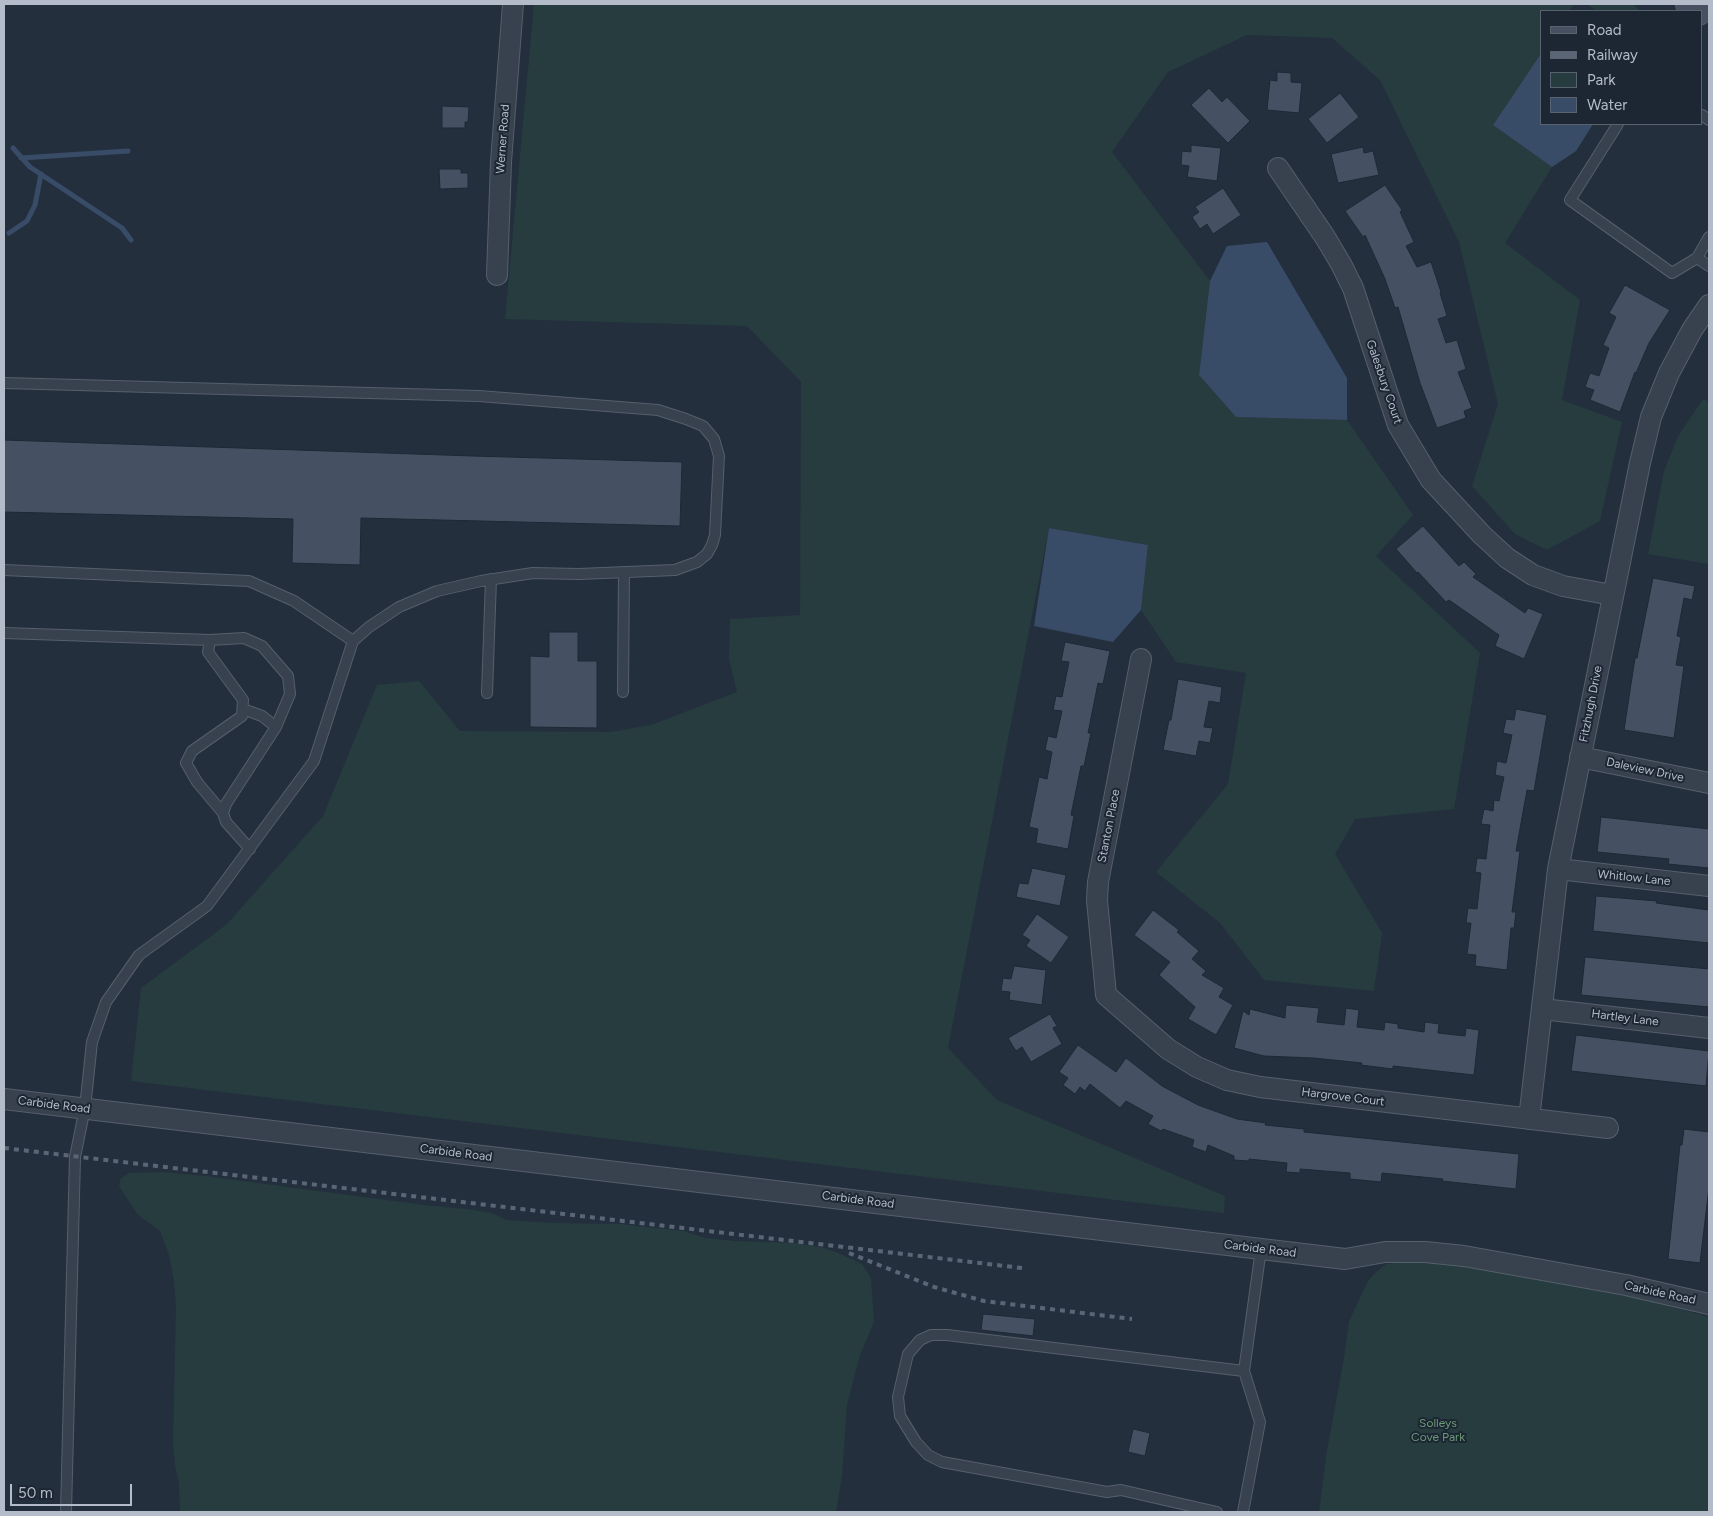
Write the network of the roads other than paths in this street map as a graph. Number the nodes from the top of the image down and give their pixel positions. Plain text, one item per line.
1 (513, 4) edge
2 (1617, 125) edge
3 (1278, 168) dead end
4 (1709, 237) edge
5 (1697, 258) junction
6 (1709, 266) edge
7 (497, 275) dead end
8 (1709, 305) edge
9 (4, 383) edge
10 (4, 570) edge
11 (624, 572) junction
12 (491, 579) junction
13 (1612, 595) junction
14 (4, 632) edge
15 (210, 640) junction
16 (353, 641) junction
17 (1141, 659) dead end
18 (623, 692) dead end
19 (487, 693) dead end
20 (243, 708) junction
21 (276, 727) junction
22 (1580, 757) junction
23 (1709, 783) edge
24 (223, 813) junction
25 (250, 849) junction
26 (1558, 869) junction
27 (1709, 886) edge
28 (1106, 995) joint
29 (1542, 1009) junction
30 (1709, 1028) edge
31 (4, 1099) edge
32 (85, 1108) junction
33 (1529, 1119) junction
34 (1608, 1128) dead end
35 (1261, 1249) junction
36 (1709, 1304) edge
37 (1244, 1371) junction
38 (66, 1512) edge
39 (1217, 1512) edge
40 (1243, 1512) edge

1 - 7 street, Werner Road
2 - 5 lane
3 - 13 street, Galesbury Court
4 - 5 lane
5 - 6 lane
8 - 13 street, Fitzhugh Drive
9 - 11 lane
10 - 16 lane
11 - 12 lane
11 - 18 lane
12 - 16 lane
12 - 19 lane
13 - 22 street, Fitzhugh Drive
14 - 15 lane
15 - 20 lane
15 - 21 lane
16 - 25 lane
17 - 28 street, Stanton Place
20 - 21 lane
20 - 24 lane
21 - 24 lane
22 - 23 street, Daleview Drive
22 - 26 street, Fitzhugh Drive
24 - 25 lane
25 - 32 lane
26 - 27 street, Whitlow Lane
26 - 29 street, Fitzhugh Drive
28 - 33 street, Hargrove Court
29 - 30 street, Hartley Lane
29 - 33 street, Fitzhugh Drive
31 - 32 street, Carbide Road
32 - 35 street, Carbide Road
32 - 38 lane
33 - 34 street, Hargrove Court
35 - 36 street, Carbide Road
35 - 37 lane
37 - 39 lane
37 - 40 lane

